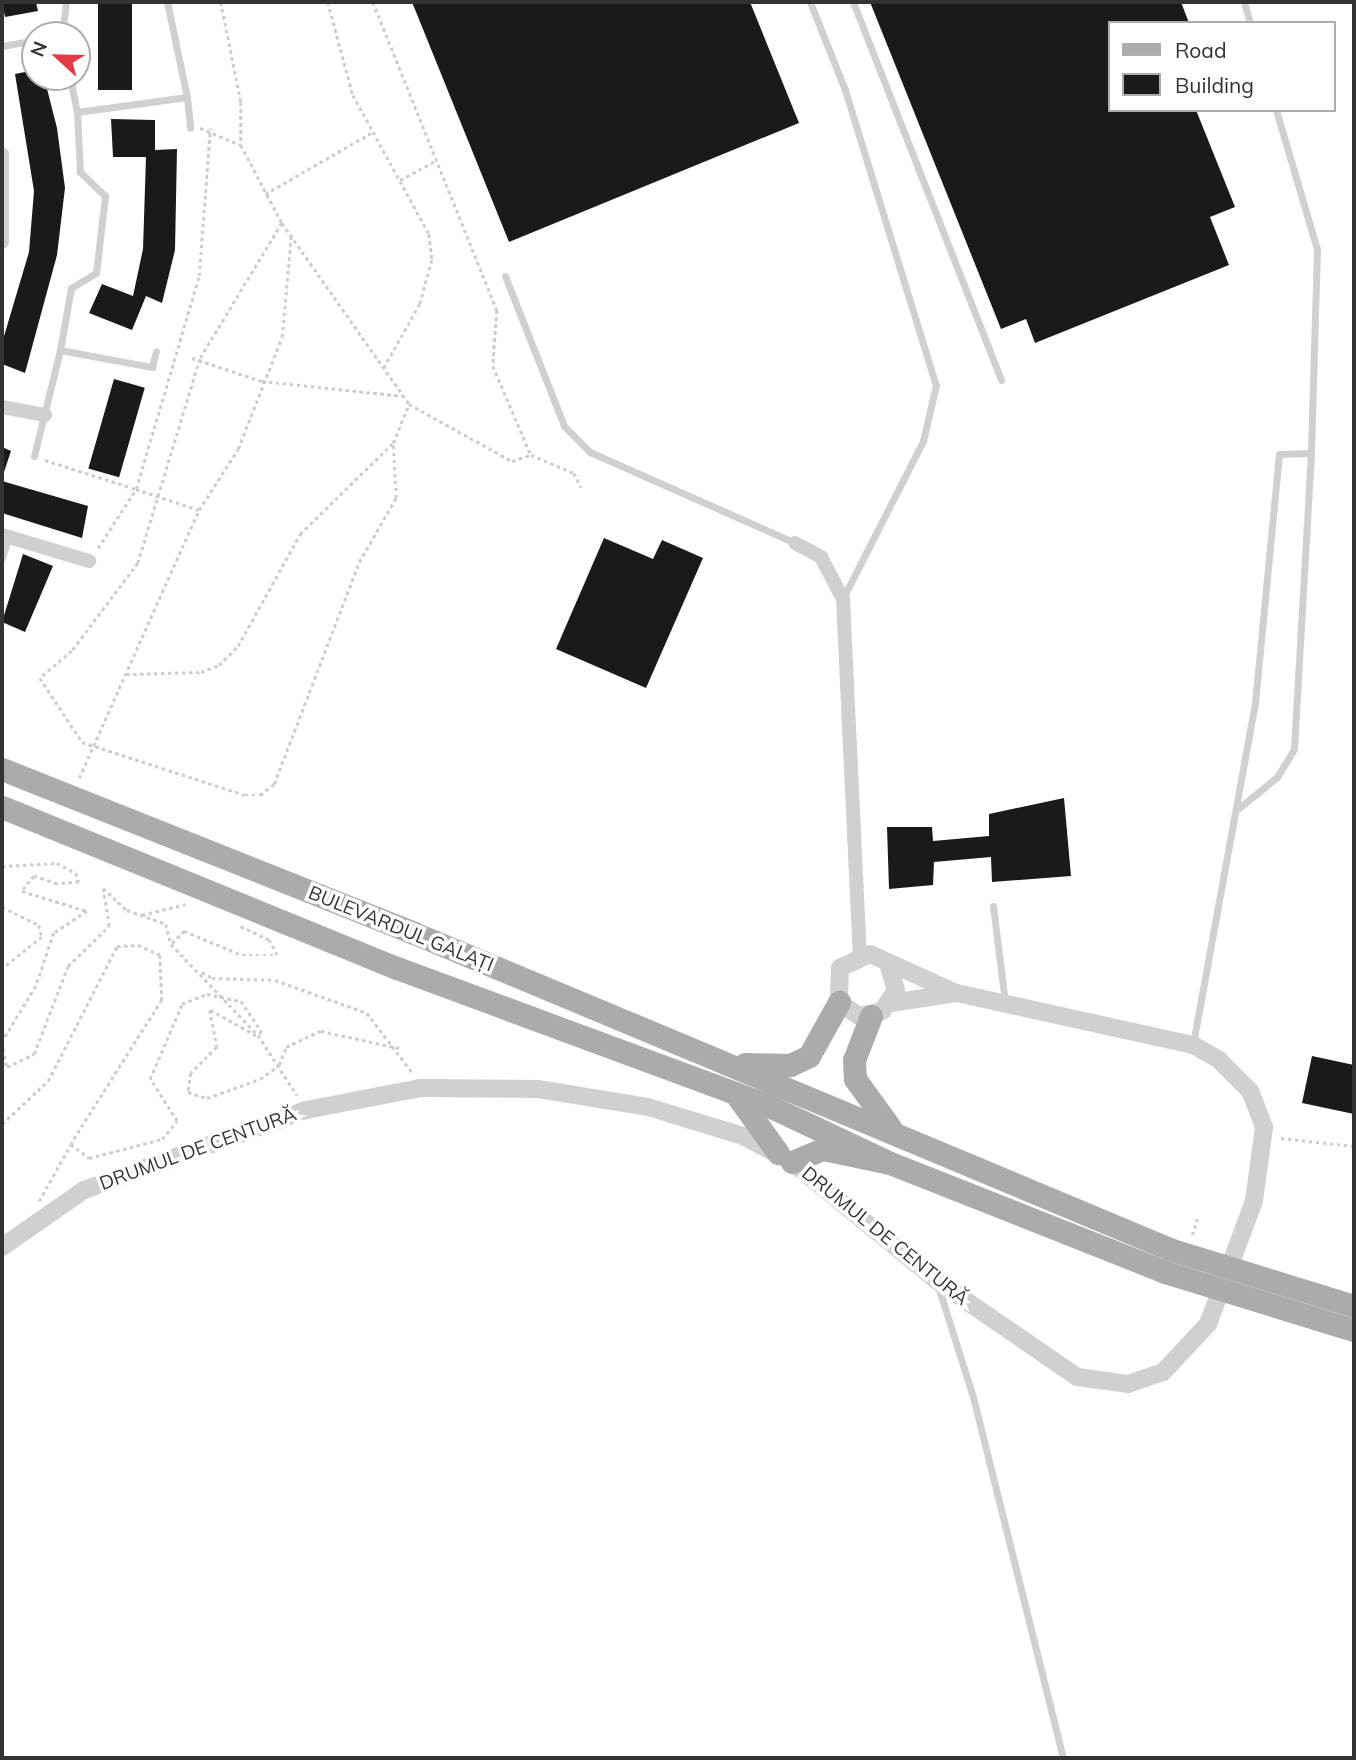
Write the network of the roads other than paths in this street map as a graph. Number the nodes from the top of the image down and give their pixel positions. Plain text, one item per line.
1 (66, 2) edge
2 (167, 2) edge
3 (810, 2) edge
4 (853, 2) edge
5 (1244, 2) edge
6 (64, 21) edge
7 (1249, 21) edge
8 (21, 43) edge
9 (2, 46) edge
10 (73, 91) edge
11 (187, 97) junction
12 (1277, 112) edge
13 (77, 113) junction
14 (190, 128) road end
15 (2, 155) edge
16 (4, 223) edge
17 (2, 242) edge
18 (505, 276) dead end
19 (60, 350) junction
20 (156, 351) dead end
21 (1001, 380) dead end
22 (2, 407) edge
23 (45, 415) junction
24 (1311, 453) junction
25 (33, 456) road end
26 (5, 536) edge
27 (795, 543) joint
28 (2, 558) edge
29 (89, 561) road end
30 (843, 599) junction
31 (2, 769) edge
32 (2, 807) edge
33 (1239, 808) junction
34 (993, 906) dead end
35 (860, 954) junction
36 (888, 963) junction
37 (956, 993) junction
38 (839, 1003) junction
39 (891, 1003) junction
40 (1006, 1005) junction
41 (871, 1016) junction
42 (1193, 1045) junction
43 (718, 1059) junction
44 (735, 1093) junction
45 (900, 1135) junction
46 (785, 1158) junction
47 (890, 1163) junction
48 (2, 1247) edge
49 (1176, 1254) junction
50 (936, 1280) junction
51 (1354, 1306) edge
52 (1354, 1331) edge
53 (1063, 1758) edge

1 - 6 lane
2 - 11 lane
3 - 30 lane
4 - 21 lane
5 - 7 lane
8 - 9 lane
10 - 13 lane
11 - 13 lane
11 - 14 lane
12 - 24 lane
13 - 19 lane
15 - 16 street
16 - 17 street
18 - 27 lane
19 - 20 lane
19 - 23 lane
22 - 23 street
23 - 25 lane
24 - 33 lane
24 - 33 lane
26 - 28 lane
26 - 29 street
27 - 30 street
30 - 35 street
31 - 43 main road, BULEVARDUL GALAȚI
32 - 44 main road, BULEVARDUL GALAȚI
33 - 42 lane
34 - 40 lane
35 - 36 street, DRUMUL DE CENTURĂ
35 - 38 street
36 - 37 street, DRUMUL DE CENTURĂ
36 - 39 street
37 - 39 street, DRUMUL DE CENTURĂ
37 - 40 street, DRUMUL DE CENTURĂ
38 - 41 street
38 - 43 main road
39 - 41 street, DRUMUL DE CENTURĂ
40 - 42 street, DRUMUL DE CENTURĂ
41 - 45 main road
42 - 50 street, DRUMUL DE CENTURĂ
43 - 45 main road, BULEVARDUL GALAȚI
44 - 46 main road
44 - 47 main road, BULEVARDUL GALAȚI
45 - 49 main road
46 - 47 main road
46 - 48 street, DRUMUL DE CENTURĂ
46 - 50 street, DRUMUL DE CENTURĂ
47 - 49 main road
49 - 51 main road, bridge
49 - 52 main road, bridge
50 - 53 lane

